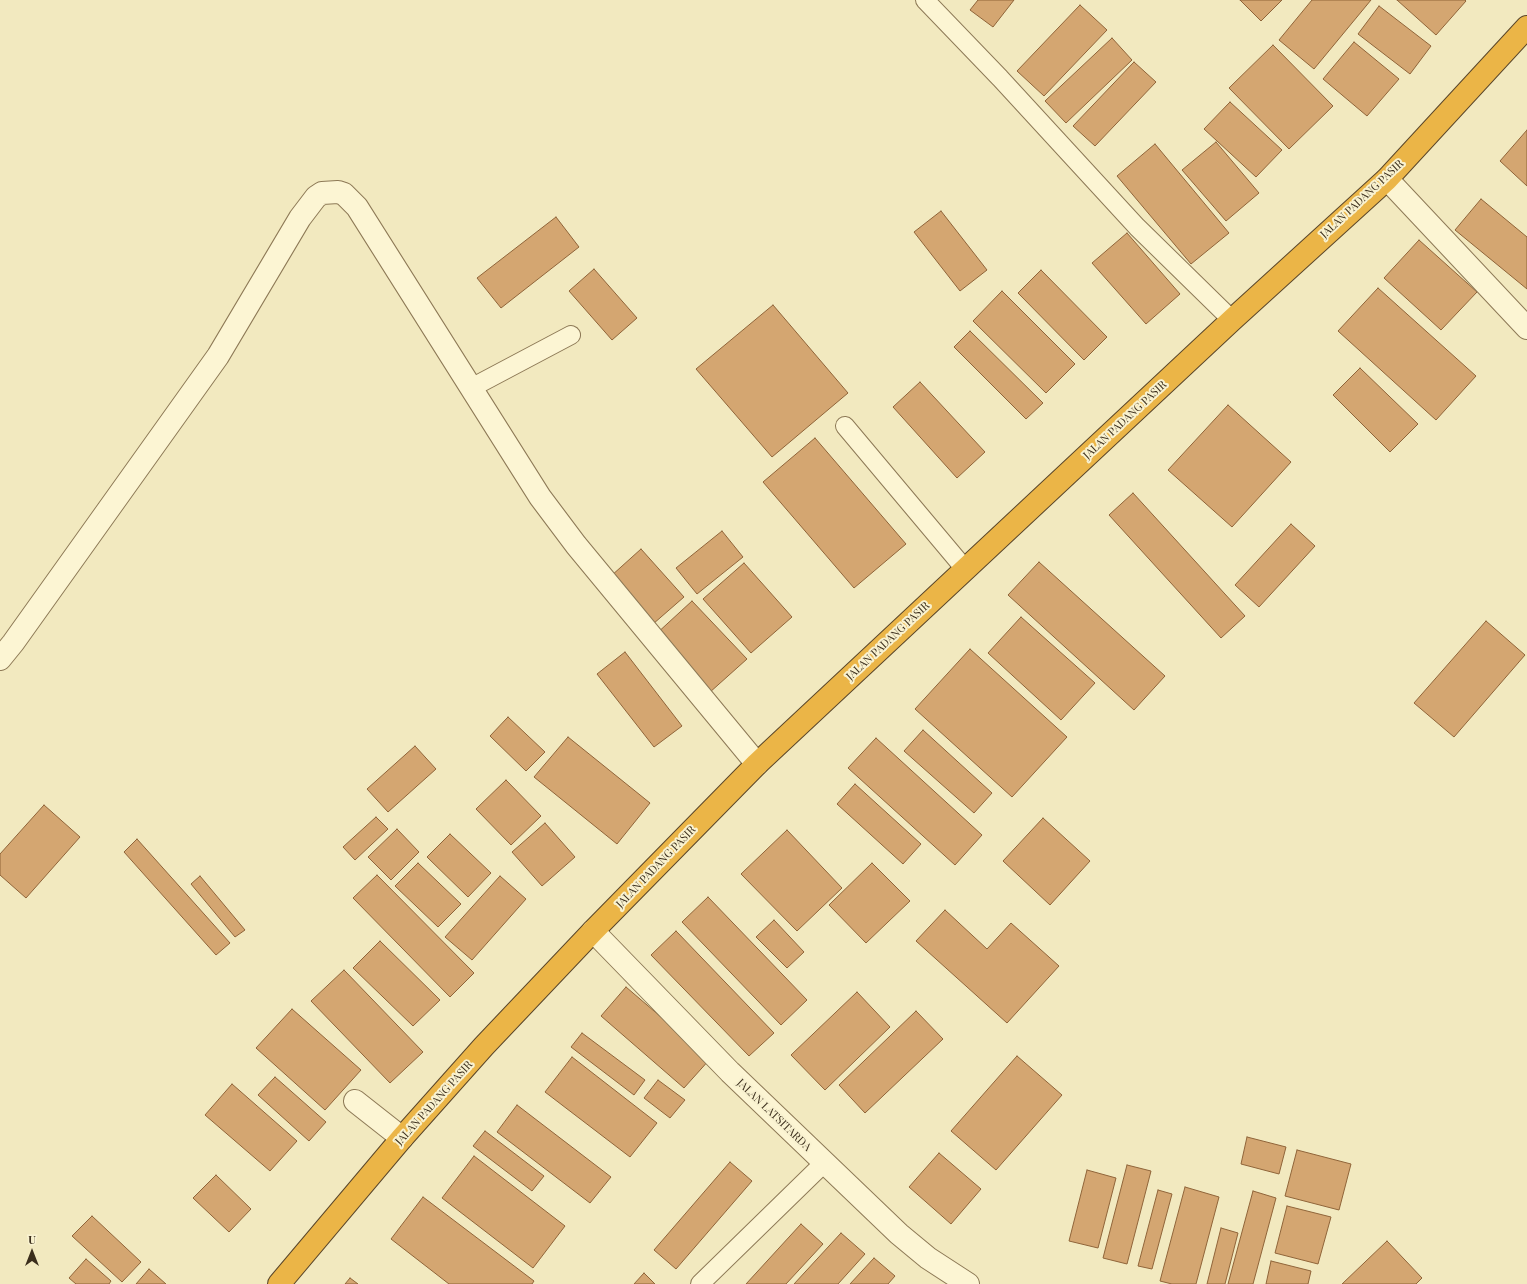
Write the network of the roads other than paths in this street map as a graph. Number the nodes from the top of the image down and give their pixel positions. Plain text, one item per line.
1 (925, 0) edge
2 (1527, 27) edge
3 (1387, 179) junction
4 (1232, 320) junction
5 (1527, 328) edge
6 (571, 335) dead end
7 (471, 388) junction
8 (845, 426) dead end
9 (965, 569) junction
10 (0, 660) edge
11 (757, 764) junction
12 (593, 931) junction
13 (355, 1101) dead end
14 (402, 1138) junction
15 (824, 1163) junction
16 (279, 1284) edge
17 (700, 1284) edge
18 (968, 1284) edge

1 - 4 lane
2 - 3 highway, JALAN PADANG PASIR
3 - 4 highway, JALAN PADANG PASIR
3 - 5 street
4 - 9 highway, JALAN PADANG PASIR
6 - 7 lane
7 - 10 street
7 - 11 street
8 - 9 lane
9 - 11 highway, JALAN PADANG PASIR
11 - 12 highway, JALAN PADANG PASIR
12 - 14 highway, JALAN PADANG PASIR
12 - 15 street, JALAN LATSITARDA
13 - 14 street
14 - 16 highway, JALAN PADANG PASIR
15 - 17 lane
15 - 18 street, JALAN LATSITARDA

